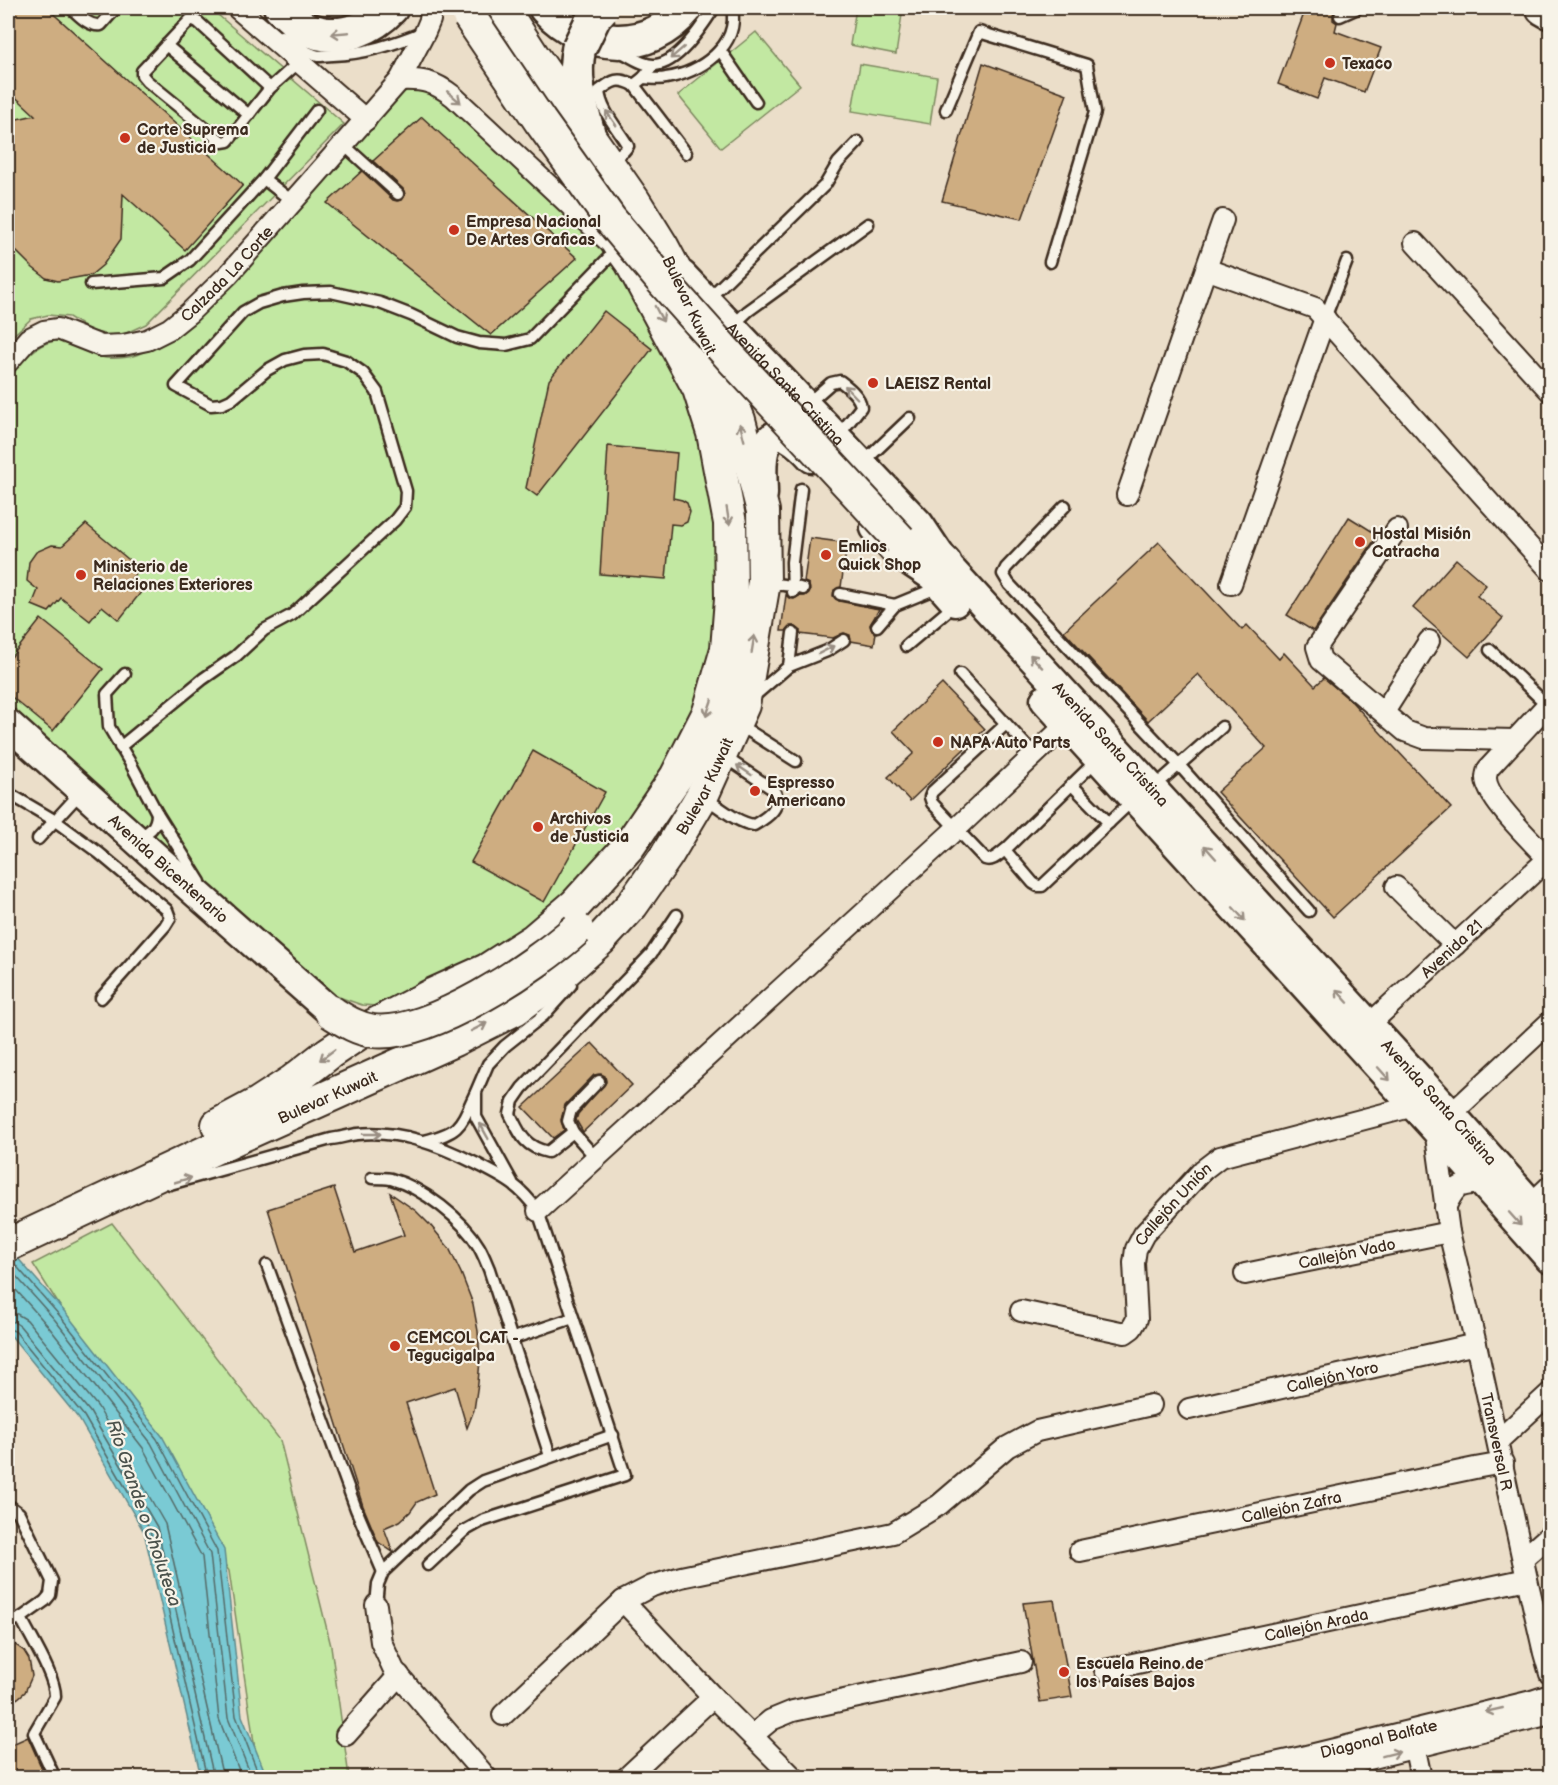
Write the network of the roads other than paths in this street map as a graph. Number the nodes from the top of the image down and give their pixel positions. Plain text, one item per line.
1 (70, 8) edge
2 (116, 8) edge
3 (237, 8) edge
4 (248, 8) edge
5 (281, 8) edge
6 (391, 8) edge
7 (431, 8) edge
8 (502, 8) edge
9 (546, 8) edge
10 (602, 8) edge
11 (686, 8) edge
12 (714, 8) edge
13 (732, 8) edge
14 (1358, 8) edge
15 (1543, 8) edge
16 (468, 10) edge
17 (1551, 12) edge
18 (1340, 16) dead end
19 (425, 32) junction
20 (602, 40) junction
21 (166, 45) junction
22 (720, 50) junction
23 (299, 62) junction
24 (653, 66) junction
25 (400, 80) junction
26 (638, 82) junction
27 (270, 88) junction
28 (756, 102) dead end
29 (317, 110) dead end
30 (946, 110) dead end
31 (249, 115) junction
32 (366, 120) junction
33 (588, 133) junction
34 (858, 142) dead end
35 (344, 145) junction
36 (686, 153) dead end
37 (608, 161) junction
38 (264, 178) junction
39 (398, 194) dead end
40 (293, 202) junction
41 (1223, 220) dead end
42 (868, 224) dead end
43 (1415, 243) dead end
44 (624, 256) junction
45 (1347, 261) dead end
46 (671, 262) junction
47 (1050, 262) dead end
48 (1206, 269) junction
49 (91, 284) dead end
50 (706, 301) junction
51 (1325, 318) junction
52 (731, 327) junction
53 (8, 362) edge
54 (1551, 391) edge
55 (806, 405) junction
56 (910, 418) dead end
57 (835, 435) junction
58 (861, 463) junction
59 (801, 489) dead end
60 (1127, 495) dead end
61 (1065, 506) dead end
62 (763, 511) junction
63 (1397, 529) dead end
64 (1551, 570) edge
65 (944, 582) junction
66 (1232, 584) dead end
67 (788, 587) junction
68 (840, 594) dead end
69 (895, 604) junction
70 (877, 626) dead end
71 (793, 633) dead end
72 (844, 640) dead end
73 (1429, 641) dead end
74 (906, 646) dead end
75 (1490, 650) dead end
76 (789, 666) junction
77 (125, 674) dead end
78 (960, 674) dead end
79 (1549, 703) edge
80 (1384, 712) junction
81 (739, 714) junction
82 (8, 724) edge
83 (1006, 724) junction
84 (1067, 724) junction
85 (1222, 727) dead end
86 (1515, 740) junction
87 (120, 747) junction
88 (721, 754) junction
89 (1035, 755) junction
90 (1098, 759) junction
91 (796, 761) dead end
92 (1179, 765) junction
93 (1072, 784) junction
94 (82, 791) junction
95 (8, 793) edge
96 (1143, 794) junction
97 (702, 796) junction
98 (156, 813) junction
99 (54, 820) junction
100 (1109, 823) junction
101 (957, 828) junction
102 (129, 834) junction
103 (38, 838) dead end
104 (629, 846) junction
105 (1005, 850) junction
106 (1550, 859) edge
107 (1396, 887) dead end
108 (1309, 911) dead end
109 (220, 914) junction
110 (677, 915) dead end
111 (589, 929) junction
112 (1455, 945) junction
113 (101, 998) dead end
114 (410, 1006) junction
115 (332, 1012) joint
116 (1551, 1022) edge
117 (358, 1033) junction
118 (1361, 1033) junction
119 (435, 1048) junction
120 (382, 1073) junction
121 (599, 1081) dead end
122 (476, 1092) junction
123 (1422, 1099) junction
124 (1443, 1121) junction
125 (573, 1132) junction
126 (423, 1141) junction
127 (596, 1158) junction
128 (372, 1178) dead end
129 (1495, 1179) junction
130 (512, 1183) junction
131 (1541, 1195) edge
132 (1446, 1208) junction
133 (69, 1209) junction
134 (538, 1211) junction
135 (8, 1223) edge
136 (1551, 1225) edge
137 (1449, 1232) junction
138 (8, 1245) edge
139 (1551, 1259) edge
140 (267, 1265) dead end
141 (1245, 1274) dead end
142 (1021, 1311) dead end
143 (573, 1318) junction
144 (511, 1339) junction
145 (1476, 1344) junction
146 (1551, 1393) edge
147 (1151, 1405) dead end
148 (1189, 1409) dead end
149 (613, 1434) junction
150 (1498, 1441) junction
151 (550, 1456) junction
152 (1503, 1464) junction
153 (8, 1505) edge
154 (1551, 1535) edge
155 (1080, 1551) dead end
156 (1523, 1559) junction
157 (428, 1565) dead end
158 (383, 1572) junction
159 (1527, 1579) junction
160 (623, 1601) junction
161 (376, 1605) joint
162 (21, 1618) junction
163 (8, 1622) edge
164 (1021, 1662) dead end
165 (1105, 1670) dead end
166 (1551, 1674) edge
167 (399, 1676) junction
168 (1551, 1695) edge
169 (713, 1697) junction
170 (1551, 1714) edge
171 (503, 1715) dead end
172 (346, 1735) dead end
173 (753, 1735) junction
174 (1413, 1739) junction
175 (1302, 1772) edge
176 (477, 1774) edge
177 (55, 1778) edge
178 (626, 1778) edge
179 (794, 1778) edge
180 (1206, 1778) edge
181 (1421, 1778) edge

1 - 2 lane
3 - 23 street
4 - 19 lane
6 -> 5 highway
7 - 19 street, Calzada La Corte
8 - 33 main road, Bulevar Kuwait
9 - 20 highway
10 - 33 highway, bridge
11 - 20 highway
12 -> 24 lane
13 - 22 lane
14 - 18 lane
15 - 17 highway
16 - 44 main road, Bulevar Kuwait
16 - 65 main road
19 - 25 street, Calzada La Corte
20 - 24 lane
21 - 27 lane
21 - 31 lane
21 - 31 lane
22 - 26 lane
22 - 28 lane
23 - 27 lane
23 - 32 street
24 - 26 lane
25 - 32 street, Calzada La Corte
25 -> 44 street
26 - 36 lane
37 -> 26 lane
27 - 31 lane
29 - 38 lane
30 - 47 lane
32 - 35 street, Calzada La Corte
33 - 37 main road, Bulevar Kuwait
34 - 50 lane
35 - 39 lane
35 - 40 street, Calzada La Corte
37 - 46 main road, Bulevar Kuwait
38 - 40 lane
38 - 49 lane
40 - 53 street, Calzada La Corte
41 - 48 street
42 - 52 lane
43 - 54 street
44 - 87 lane
44 -> 104 main road, Bulevar Kuwait
45 - 51 lane
46 - 50 street, Avenida Santa Cristina
62 -> 46 main road, Bulevar Kuwait
48 - 51 street
48 - 60 street
50 - 52 street, Avenida Santa Cristina
51 - 64 street
51 - 66 street
52 - 55 street, Avenida Santa Cristina
55 - 57 street, Avenida Santa Cristina
57 -> 55 lane
56 - 58 lane
57 - 58 street, Avenida Santa Cristina
58 - 65 street, Avenida Santa Cristina
59 - 67 lane
61 - 92 lane
62 - 65 street, Avenida Santa Cristina
62 - 67 main road, Bulevar Kuwait
63 - 80 street
65 - 69 lane
65 - 74 lane
65 - 84 street, Avenida Santa Cristina
96 -> 65 street, Avenida Santa Cristina
81 -> 67 main road, Bulevar Kuwait
68 - 69 lane
69 - 70 lane
71 - 76 lane
76 -> 72 lane
73 - 80 street
75 - 79 lane
76 - 81 lane
77 - 87 lane
78 - 83 lane
79 - 86 street
80 - 86 street
81 - 88 main road, Bulevar Kuwait
81 - 91 lane
82 - 94 street, Avenida Bicentenario
83 - 89 lane
83 - 101 lane
84 - 89 street
84 - 90 street, Avenida Santa Cristina
85 - 92 lane
86 - 106 street
87 - 98 lane
88 - 97 main road, Bulevar Kuwait
97 -> 88 lane
89 - 101 street
90 - 93 lane
90 - 96 street, Avenida Santa Cristina
92 - 96 lane
92 - 108 lane
93 - 100 lane
93 - 105 lane
94 - 99 lane
94 - 102 street, Avenida Bicentenario
95 - 99 lane
96 - 100 lane
96 - 118 street, Avenida Santa Cristina
97 - 111 main road, Bulevar Kuwait
98 - 102 lane
98 - 109 lane
99 - 103 lane
99 - 113 lane
100 - 105 lane
101 - 105 lane
101 - 127 street
102 - 109 street, Avenida Bicentenario
104 - 111 main road
104 - 114 main road, Bulevar Kuwait
106 - 112 street, Avenida 21
107 - 112 street
109 - 115 street, Avenida Bicentenario
110 - 125 lane
111 - 115 main road, bridge
119 -> 111 main road, Bulevar Kuwait
111 - 122 lane
112 - 118 street, Avenida 21
114 - 117 main road, Bulevar Kuwait
114 - 119 main road
116 - 124 street
117 - 120 main road
117 -> 133 main road, Bulevar Kuwait
118 - 123 street, Avenida Santa Cristina
119 - 120 main road, Bulevar Kuwait
120 - 133 main road, Bulevar Kuwait
121 - 125 lane
122 - 126 lane
130 -> 122 lane
123 - 124 street, Avenida Santa Cristina
123 - 142 street, Callejón Unión
124 - 129 street, Avenida Santa Cristina
124 - 132 street, Transversal R
125 - 127 lane
126 - 130 lane
133 -> 126 lane
127 - 134 street
128 - 144 lane
129 - 131 street, Avenida Santa Cristina
129 - 132 street
129 -> 139 street, Avenida Santa Cristina
130 - 134 lane
131 - 136 street, Avenida Santa Cristina
132 - 137 street, Transversal R
133 - 135 main road, Bulevar Kuwait
133 - 138 main road, Bulevar Kuwait
134 - 143 lane
137 - 141 street, Callejón Vado
137 - 145 street, Transversal R
140 - 158 lane
143 - 144 lane
143 - 149 lane
144 - 151 lane
145 - 148 street, Callejón Yoro
145 - 150 street, Transversal R
146 - 150 street
147 - 160 street
149 - 151 lane
149 - 157 lane
150 - 152 street, Transversal R
151 - 158 lane
152 - 155 street, Callejón Zafra
152 - 156 street, Transversal R
153 - 162 lane
154 - 156 street
156 - 159 street, Transversal R
158 - 161 lane
159 - 165 street, Callejón Arada
159 - 166 street, Transversal R
160 - 169 street
160 - 171 street
161 - 167 street
162 - 163 lane
162 - 177 lane
164 - 173 street
167 - 172 street
167 - 176 street
168 -> 174 street, Diagonal Balfate
169 - 173 street
169 - 178 street
170 - 174 street, Diagonal Balfate
173 - 179 street
174 - 175 street, Diagonal Balfate
174 - 181 street
175 - 180 street, Diagonal Balfate

